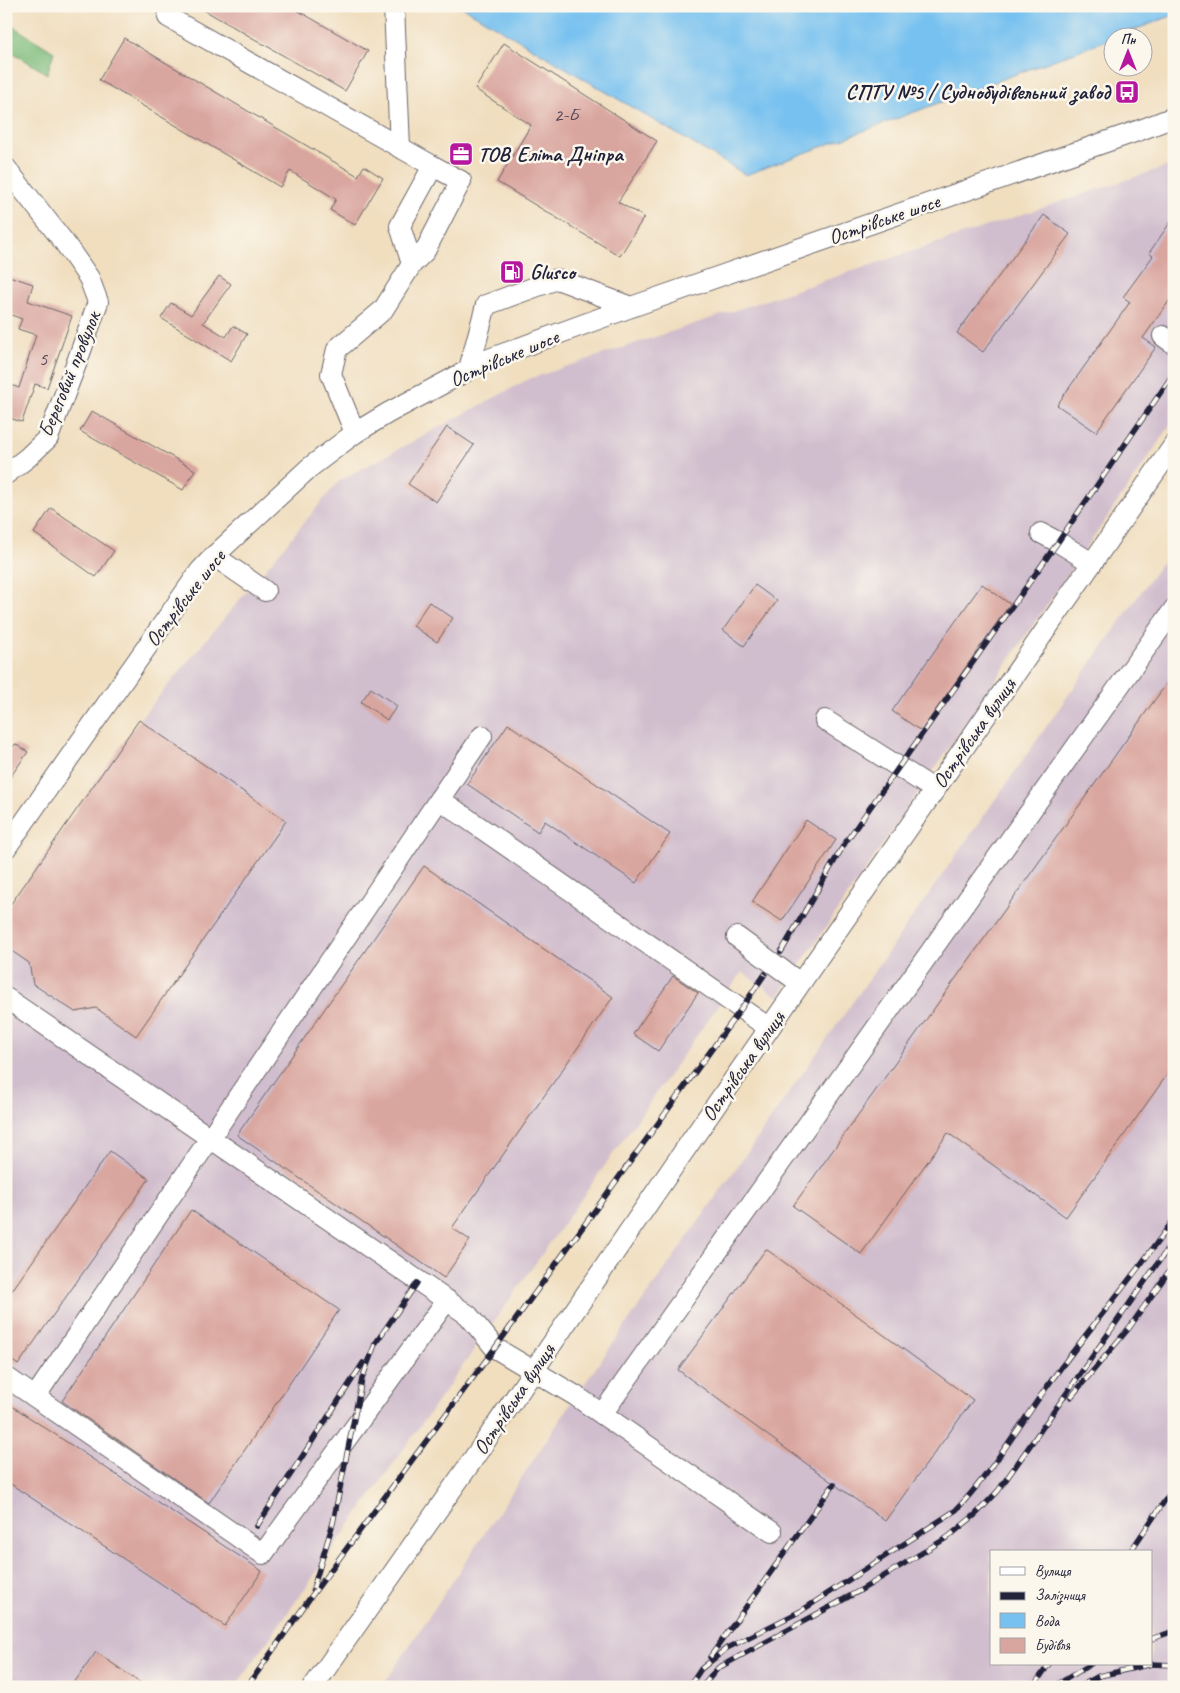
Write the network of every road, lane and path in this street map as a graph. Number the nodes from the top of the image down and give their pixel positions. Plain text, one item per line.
1 (394, 6) edge
2 (168, 17) dead end
3 (1174, 117) edge
4 (400, 148) junction
5 (433, 166) junction
6 (6, 168) edge
7 (412, 264) junction
8 (631, 307) junction
9 (469, 369) junction
10 (355, 434) junction
11 (1174, 445) edge
12 (6, 474) edge
13 (1041, 533) dead end
14 (214, 556) junction
15 (1092, 563) junction
16 (265, 591) dead end
17 (1174, 609) edge
18 (825, 720) dead end
19 (482, 736) dead end
20 (935, 790) junction
21 (439, 799) junction
22 (7, 843) edge
23 (737, 938) dead end
24 (800, 983) junction
25 (6, 998) edge
26 (769, 1028) junction
27 (210, 1138) junction
28 (447, 1300) junction
29 (534, 1370) junction
30 (6, 1377) edge
31 (35, 1397) junction
32 (602, 1414) junction
33 (772, 1532) dead end
34 (313, 1687) edge

1 - 4 street
2 - 4 street
3 - 8 street, Острівське шосе
4 - 5 street
5 - 7 street
5 - 7 street
6 - 12 street, Береговий провулок
7 - 10 street
8 - 9 street, Острівське шосе
8 - 9 street
9 - 10 street, Острівське шосе
10 - 14 street, Острівське шосе
11 - 15 street, Острівська вулиця
13 - 15 street
14 - 16 street
14 - 22 street, Острівське шосе
15 - 20 street, Острівська вулиця
17 - 32 street
18 - 20 street
19 - 21 street
20 - 24 street, Острівська вулиця
21 - 26 street
21 - 27 street
23 - 24 street
24 - 26 street, Острівська вулиця
25 - 27 street
26 - 29 street, Острівська вулиця
27 - 28 street
27 - 31 street
28 - 29 street
28 - 31 street
29 - 32 street
29 - 34 street, Острівська вулиця
30 - 31 street
32 - 33 street

